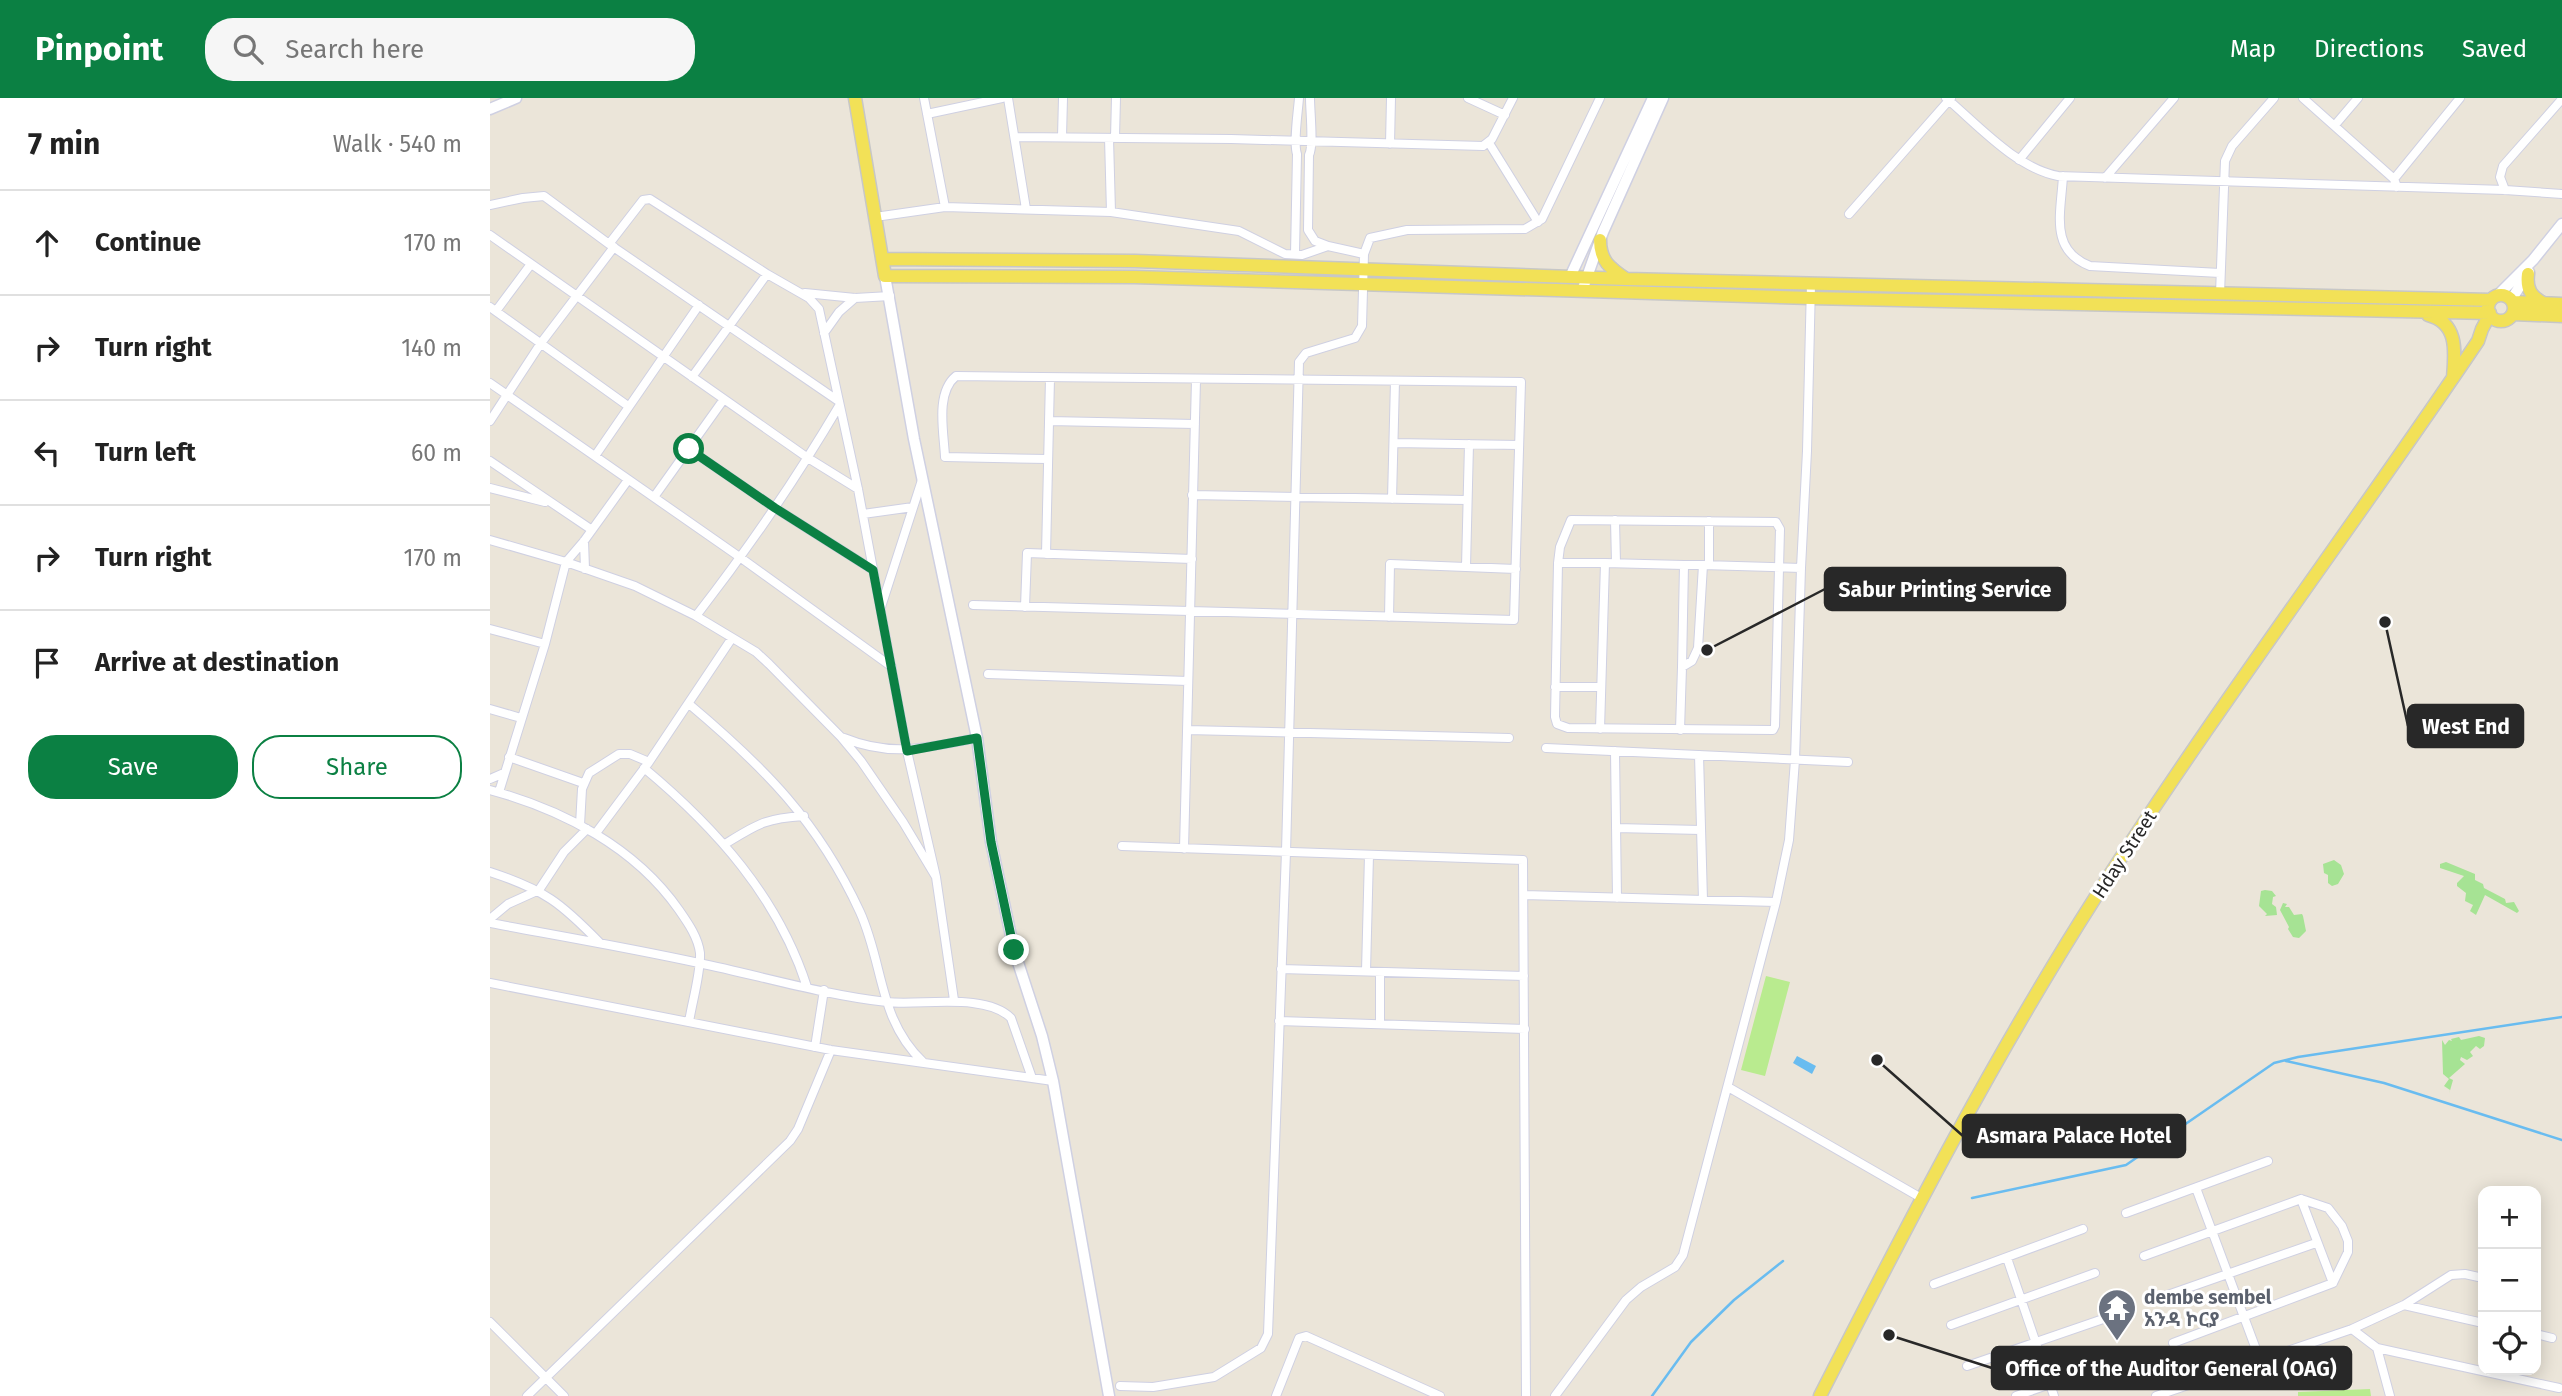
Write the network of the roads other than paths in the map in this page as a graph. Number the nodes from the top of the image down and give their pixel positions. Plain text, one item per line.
1 (516, 98) edge
2 (855, 98) edge
3 (923, 98) edge
4 (1005, 98) edge
5 (1063, 98) edge
6 (1116, 98) edge
7 (1299, 98) edge
8 (1310, 98) edge
9 (1391, 98) edge
10 (1468, 98) edge
11 (1513, 98) edge
12 (1600, 98) edge
13 (1653, 98) edge
14 (1662, 98) edge
15 (2070, 98) edge
16 (2174, 98) edge
17 (2274, 98) edge
18 (2303, 98) edge
19 (2358, 98) edge
20 (2460, 98) edge
21 (1949, 99) edge
22 (2562, 99) edge
23 (490, 108) edge
24 (927, 114) junction
25 (1505, 115) junction
26 (2334, 125) junction
27 (1014, 137) junction
28 (1062, 137) junction
29 (1112, 138) junction
30 (1295, 141) junction
31 (1312, 141) junction
32 (1489, 143) junction
33 (1390, 144) junction
34 (2019, 160) junction
35 (2063, 176) junction
36 (2105, 178) junction
37 (2222, 182) junction
38 (2395, 183) junction
39 (2505, 190) junction
40 (2562, 194) edge
41 (490, 205) edge
42 (946, 207) junction
43 (1026, 209) junction
44 (1111, 212) junction
45 (1849, 214) dead end
46 (875, 217) junction
47 (1538, 222) junction
48 (2562, 224) edge
49 (490, 235) edge
50 (1600, 240) junction
51 (611, 245) junction
52 (1328, 246) junction
53 (1294, 254) junction
54 (1364, 254) junction
55 (882, 259) junction
56 (2533, 260) junction
57 (531, 264) junction
58 (1363, 270) junction
59 (2220, 273) junction
60 (767, 274) junction
61 (2528, 274) junction
62 (885, 276) junction
63 (1570, 277) junction
64 (1587, 277) junction
65 (1626, 279) junction
66 (1811, 284) junction
67 (1363, 285) junction
68 (1582, 291) junction
69 (801, 292) junction
70 (2220, 293) junction
71 (577, 296) junction
72 (890, 296) junction
73 (855, 298) junction
74 (1811, 298) junction
75 (2545, 304) junction
76 (2562, 304) edge
77 (699, 305) junction
78 (2501, 307) junction
79 (493, 309) edge
80 (2417, 312) junction
81 (2562, 316) edge
82 (729, 326) junction
83 (824, 333) junction
84 (541, 343) junction
85 (662, 357) junction
86 (692, 377) junction
87 (1050, 378) junction
88 (1298, 379) junction
89 (2453, 379) junction
90 (1196, 380) junction
91 (1395, 381) junction
92 (490, 383) edge
93 (506, 395) junction
94 (723, 399) junction
95 (838, 403) junction
96 (628, 406) junction
97 (490, 421) edge
98 (1049, 421) junction
99 (1195, 424) junction
100 (1394, 443) junction
101 (1469, 444) junction
102 (1519, 445) junction
103 (689, 449) junction
104 (595, 456) junction
105 (808, 458) junction
106 (1048, 459) junction
107 (490, 460) edge
108 (628, 480) junction
109 (922, 480) junction
110 (490, 488) edge
111 (858, 489) junction
112 (1192, 495) junction
113 (654, 497) junction
114 (1294, 497) junction
115 (1392, 499) junction
116 (1467, 500) junction
117 (552, 503) junction
118 (913, 506) junction
119 (775, 508) junction
120 (863, 514) junction
121 (1615, 520) junction
122 (1709, 521) junction
123 (592, 530) junction
124 (490, 540) edge
125 (584, 541) junction
126 (1046, 554) junction
127 (741, 558) junction
128 (1192, 559) junction
129 (566, 562) junction
130 (1558, 563) junction
131 (1616, 563) junction
132 (1605, 564) junction
133 (1684, 565) junction
134 (1706, 565) junction
135 (1466, 567) junction
136 (1779, 568) junction
137 (1801, 568) junction
138 (584, 569) junction
139 (1516, 569) junction
140 (873, 570) junction
141 (973, 605) dead end
142 (1026, 607) junction
143 (881, 609) junction
144 (1191, 611) junction
145 (1291, 614) junction
146 (696, 616) junction
147 (1388, 617) junction
148 (490, 629) edge
149 (732, 638) junction
150 (545, 644) junction
151 (892, 667) junction
152 (1682, 667) junction
153 (988, 674) dead end
154 (1188, 681) junction
155 (1555, 687) junction
156 (1601, 687) junction
157 (689, 704) junction
158 (490, 709) edge
159 (521, 718) junction
160 (1600, 729) junction
161 (1187, 730) junction
162 (1680, 730) junction
163 (1288, 733) junction
164 (841, 737) junction
165 (977, 738) junction
166 (1509, 738) dead end
167 (1546, 748) dead end
168 (907, 751) junction
169 (1615, 751) junction
170 (1699, 755) junction
171 (509, 757) junction
172 (1795, 760) junction
173 (1848, 762) dead end
174 (647, 765) junction
175 (504, 773) junction
176 (490, 779) edge
177 (583, 783) junction
178 (494, 791) edge
179 (804, 816) junction
180 (584, 827) junction
181 (1616, 828) junction
182 (1701, 830) junction
183 (596, 833) junction
184 (725, 844) junction
185 (1122, 846) dead end
186 (1184, 849) junction
187 (1286, 852) junction
188 (1368, 855) junction
189 (490, 873) edge
190 (936, 877) junction
191 (539, 890) junction
192 (1524, 895) junction
193 (1617, 898) junction
194 (1703, 900) junction
195 (1776, 902) junction
196 (490, 921) edge
197 (601, 944) junction
198 (699, 963) junction
199 (1281, 969) junction
200 (1366, 971) junction
201 (1380, 972) junction
202 (1524, 976) junction
203 (490, 983) edge
204 (807, 987) junction
205 (824, 990) junction
206 (954, 1000) junction
207 (886, 1002) junction
208 (1279, 1020) junction
209 (689, 1022) junction
210 (1380, 1024) junction
211 (1525, 1029) junction
212 (815, 1047) junction
213 (831, 1050) junction
214 (923, 1062) junction
215 (1032, 1078) junction
216 (1053, 1081) junction
217 (1728, 1087) junction
218 (2268, 1161) dead end
219 (2196, 1188) junction
220 (1923, 1199) junction
221 (2301, 1199) junction
222 (2126, 1213) dead end
223 (2083, 1229) dead end
224 (2213, 1231) junction
225 (2316, 1243) junction
226 (2144, 1256) dead end
227 (2007, 1258) junction
228 (2095, 1273) dead end
229 (2228, 1274) junction
230 (2478, 1277) edge
231 (2333, 1283) junction
232 (1934, 1284) dead end
233 (2159, 1298) dead end
234 (2022, 1300) junction
235 (2404, 1305) junction
236 (2109, 1317) dead end
237 (2245, 1317) junction
238 (2478, 1321) edge
239 (490, 1322) edge
240 (1951, 1325) dead end
241 (2352, 1329) junction
242 (2541, 1335) edge
243 (2552, 1338) dead end
244 (2036, 1342) junction
245 (2173, 1343) dead end
246 (2377, 1348) junction
247 (2124, 1358) dead end
248 (2260, 1360) junction
249 (1967, 1366) dead end
250 (545, 1378) junction
251 (2050, 1385) junction
252 (1120, 1386) dead end
253 (2559, 1388) dead end
254 (527, 1396) edge
255 (564, 1396) edge
256 (1109, 1396) edge
257 (1276, 1396) edge
258 (1440, 1396) edge
259 (1526, 1396) edge
260 (1555, 1396) edge
261 (1819, 1396) edge
262 (2016, 1396) edge
263 (2054, 1396) edge
264 (2156, 1396) edge
265 (2390, 1396) edge

1 - 23 street
2 - 46 main road
3 - 24 street
4 - 24 street
4 - 27 street
5 - 28 street
6 - 29 street
7 - 30 street
8 - 31 street
9 - 33 street
10 - 25 street
11 - 25 street
12 - 47 street
13 - 63 street
14 - 50 street
15 - 34 street
16 - 36 street
17 - 37 street
18 - 26 street
19 - 26 street
20 - 38 street
21 - 34 street
21 - 45 street
22 - 39 street
24 - 42 street
25 - 32 street
26 - 38 street
27 - 28 street
27 - 43 street
28 - 29 street
29 - 30 street
29 - 44 street
30 - 31 street
30 - 53 street
31 - 33 street
31 - 52 street
32 - 33 street
32 - 47 street
34 - 35 street
35 - 36 street
35 - 59 street
36 - 37 street
37 - 38 street
37 - 59 street
38 - 39 street
39 - 40 street
41 - 51 street
42 - 43 street
42 - 46 street
43 - 44 street
44 - 53 street
46 - 55 main road
47 - 54 street
48 - 56 street
49 - 57 street
50 - 64 street
50 - 65 main road
51 - 60 street
51 - 71 street
51 - 77 street
52 - 53 street
52 - 54 street
54 - 58 street
55 - 58 main road
55 - 62 main road
56 - 61 street
56 - 78 street
57 - 71 street
57 - 79 street
58 - 63 main road
58 - 67 street
59 - 70 street
60 - 69 street
60 - 82 street
61 - 75 main road
61 - 78 street
62 - 67 main road
62 - 72 street
63 - 64 main road
64 - 65 main road
64 - 68 street
65 - 66 main road
66 - 70 main road
66 - 74 street
67 - 68 main road
67 - 88 street
68 - 74 main road
69 - 73 street
69 - 83 street
70 - 78 main road
71 - 84 street
71 - 85 street
72 - 73 street
72 - 109 street
73 - 83 street
74 - 80 main road
74 - 137 street
75 - 76 main road
75 - 78 main road
77 - 82 street
77 - 85 street
78 - 80 main road
78 - 81 main road
78 - 89 main road, Hday Street
79 - 84 street
80 - 89 main road
82 - 86 street
82 - 95 street
83 - 95 street
84 - 93 street
84 - 96 street
85 - 86 street
85 - 96 street
86 - 94 street
87 - 90 street
87 - 98 street
87 - 106 street
88 - 90 street
88 - 91 street
88 - 114 street
89 - 220 main road, Hday Street
90 - 99 street
91 - 100 street
91 - 102 street
92 - 93 street
93 - 97 street
93 - 104 street
94 - 103 street
94 - 105 street
95 - 105 street
95 - 111 street
96 - 104 street
98 - 99 street
98 - 106 street
99 - 112 street
100 - 101 street
100 - 115 street
101 - 102 street
101 - 116 street
102 - 139 street
103 - 113 street
103 - 119 street
104 - 108 street
105 - 111 street
105 - 119 street
106 - 126 street
107 - 117 street
108 - 113 street
108 - 123 street
109 - 118 street
109 - 165 street
110 - 117 street
111 - 120 street
112 - 114 street
112 - 128 street
113 - 127 street
114 - 115 street
114 - 145 street
115 - 116 street
116 - 135 street
117 - 123 street
118 - 120 street
118 - 143 street
119 - 127 street
119 - 140 street
120 - 140 street
121 - 122 street
121 - 130 street
121 - 131 street
122 - 134 street
122 - 136 street
123 - 125 street
124 - 129 street
125 - 129 street
125 - 138 street
126 - 128 street
126 - 142 street
127 - 146 street
127 - 151 street
128 - 144 street
129 - 138 street
129 - 150 street
130 - 132 street
130 - 155 street
131 - 132 street
131 - 133 street
132 - 156 street
133 - 134 street
133 - 152 street
134 - 136 street
134 - 152 street
135 - 139 street
135 - 147 street
136 - 137 street
136 - 162 street
137 - 172 street
138 - 146 street
139 - 147 street
140 - 143 street
141 - 142 street
142 - 144 street
143 - 151 street
144 - 145 street
144 - 154 street
145 - 147 street
145 - 163 street
146 - 149 street
148 - 150 street
149 - 157 street
149 - 164 street
150 - 159 street
151 - 168 street
152 - 162 street
153 - 154 street
154 - 161 street
155 - 156 street
155 - 160 street
156 - 160 street
157 - 174 street
157 - 179 street
158 - 159 street
159 - 171 street
160 - 162 street
161 - 163 street
161 - 186 street
163 - 166 street
163 - 187 street
164 - 168 street
164 - 190 street
165 - 168 street
165 - 216 street
167 - 169 street
168 - 190 street
169 - 170 street
169 - 181 street
170 - 172 street
170 - 182 street
171 - 175 street
171 - 177 street
172 - 173 street
172 - 195 street
174 - 177 street
174 - 183 street
174 - 184 street
175 - 176 street
175 - 178 street
177 - 180 street
178 - 180 street
179 - 184 street
179 - 207 street
180 - 183 street
180 - 191 street
181 - 182 street
181 - 193 street
182 - 194 street
183 - 198 street
184 - 204 street
185 - 186 street
186 - 187 street
187 - 188 street
187 - 199 street
188 - 192 street
188 - 200 street
189 - 191 street
190 - 206 street
191 - 196 street
191 - 197 street
192 - 193 street
192 - 202 street
193 - 194 street
194 - 195 street
195 - 217 street
196 - 197 street
197 - 198 street
198 - 204 street
198 - 209 street
199 - 200 street
199 - 208 street
200 - 201 street
201 - 202 street
201 - 210 street
202 - 211 street
203 - 209 street
204 - 205 street
205 - 207 street
205 - 212 street
206 - 207 street
206 - 215 street
207 - 214 street
208 - 210 street
208 - 252 street
209 - 212 street
210 - 211 street
211 - 259 street
212 - 213 street
213 - 214 street
213 - 250 street
214 - 215 street
215 - 216 street
216 - 256 street
217 - 220 street
217 - 260 street
218 - 219 street
219 - 222 street
219 - 224 street
220 - 261 main road, Hday Street
221 - 224 street
221 - 225 street
221 - 231 street
223 - 227 street
224 - 226 street
224 - 229 street
225 - 229 street
225 - 231 street
227 - 232 street
227 - 234 street
228 - 234 street
229 - 233 street
229 - 237 street
230 - 235 street
231 - 237 street
234 - 240 street
234 - 244 street
235 - 238 street
235 - 241 street
236 - 244 street
237 - 245 street
237 - 248 street
239 - 250 street
241 - 246 street
241 - 248 street
242 - 243 street
244 - 249 street
244 - 251 street
246 - 253 street
246 - 265 street
247 - 251 street
248 - 264 street
250 - 254 street
250 - 255 street
251 - 262 street
251 - 263 street
257 - 258 street

